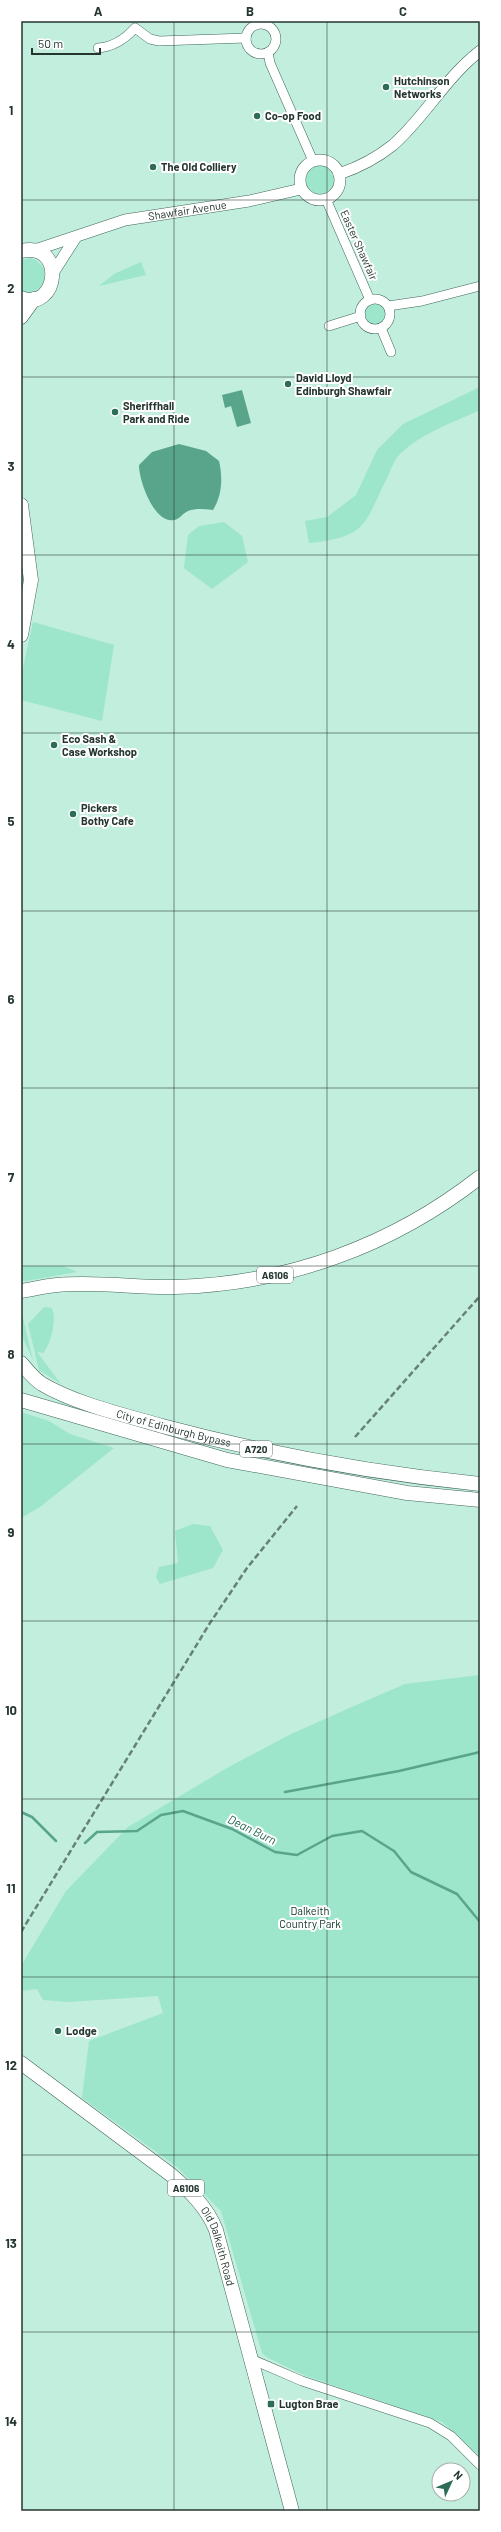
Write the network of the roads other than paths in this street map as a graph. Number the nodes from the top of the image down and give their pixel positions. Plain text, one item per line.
1 (274, 24) edge
2 (133, 25) edge
3 (246, 38) junction
4 (98, 48) dead end
5 (480, 51) edge
6 (268, 52) junction
7 (313, 161) junction
8 (339, 174) junction
9 (301, 189) junction
10 (326, 199) junction
11 (76, 237) junction
12 (25, 250) edge
13 (53, 273) junction
14 (480, 286) edge
15 (27, 299) edge
16 (370, 300) junction
17 (388, 306) junction
18 (361, 316) junction
19 (21, 317) edge
20 (328, 326) dead end
21 (381, 328) junction
22 (391, 352) dead end
23 (21, 505) edge
24 (21, 636) edge
25 (480, 1177) edge
26 (47, 1287) junction
27 (21, 1291) edge
28 (21, 1301) edge
29 (21, 1363) edge
30 (21, 1400) edge
31 (480, 1484) edge
32 (480, 1500) edge
33 (21, 2063) edge
34 (251, 2359) junction
35 (480, 2465) edge
36 (292, 2511) edge

1 - 3 street
1 - 6 street
2 - 3 street
2 - 4 street
3 - 6 street
5 - 8 street
6 - 7 street
7 - 8 street
7 - 9 street
8 - 10 street
9 - 10 street
9 - 11 street, Shawfair Avenue
10 - 16 street, Easter Shawfair
11 - 12 street, Shawfair Avenue
11 - 13 street
12 - 13 main road
13 - 15 main road
14 - 17 street
15 - 19 main road
16 - 17 street
16 - 18 street
17 - 21 street
18 - 20 street
18 - 21 street
21 - 22 street
23 - 24 main road
25 - 26 main road, A6106
26 - 27 main road, A6106
26 - 28 main road, A6106
29 - 31 main road, City of Edinburgh Bypass / A720
30 - 32 main road, City of Edinburgh Bypass / A720
33 - 34 main road, Old Dalkeith Road / A6106
34 - 35 street
34 - 36 main road, Old Dalkeith Road / A6106

